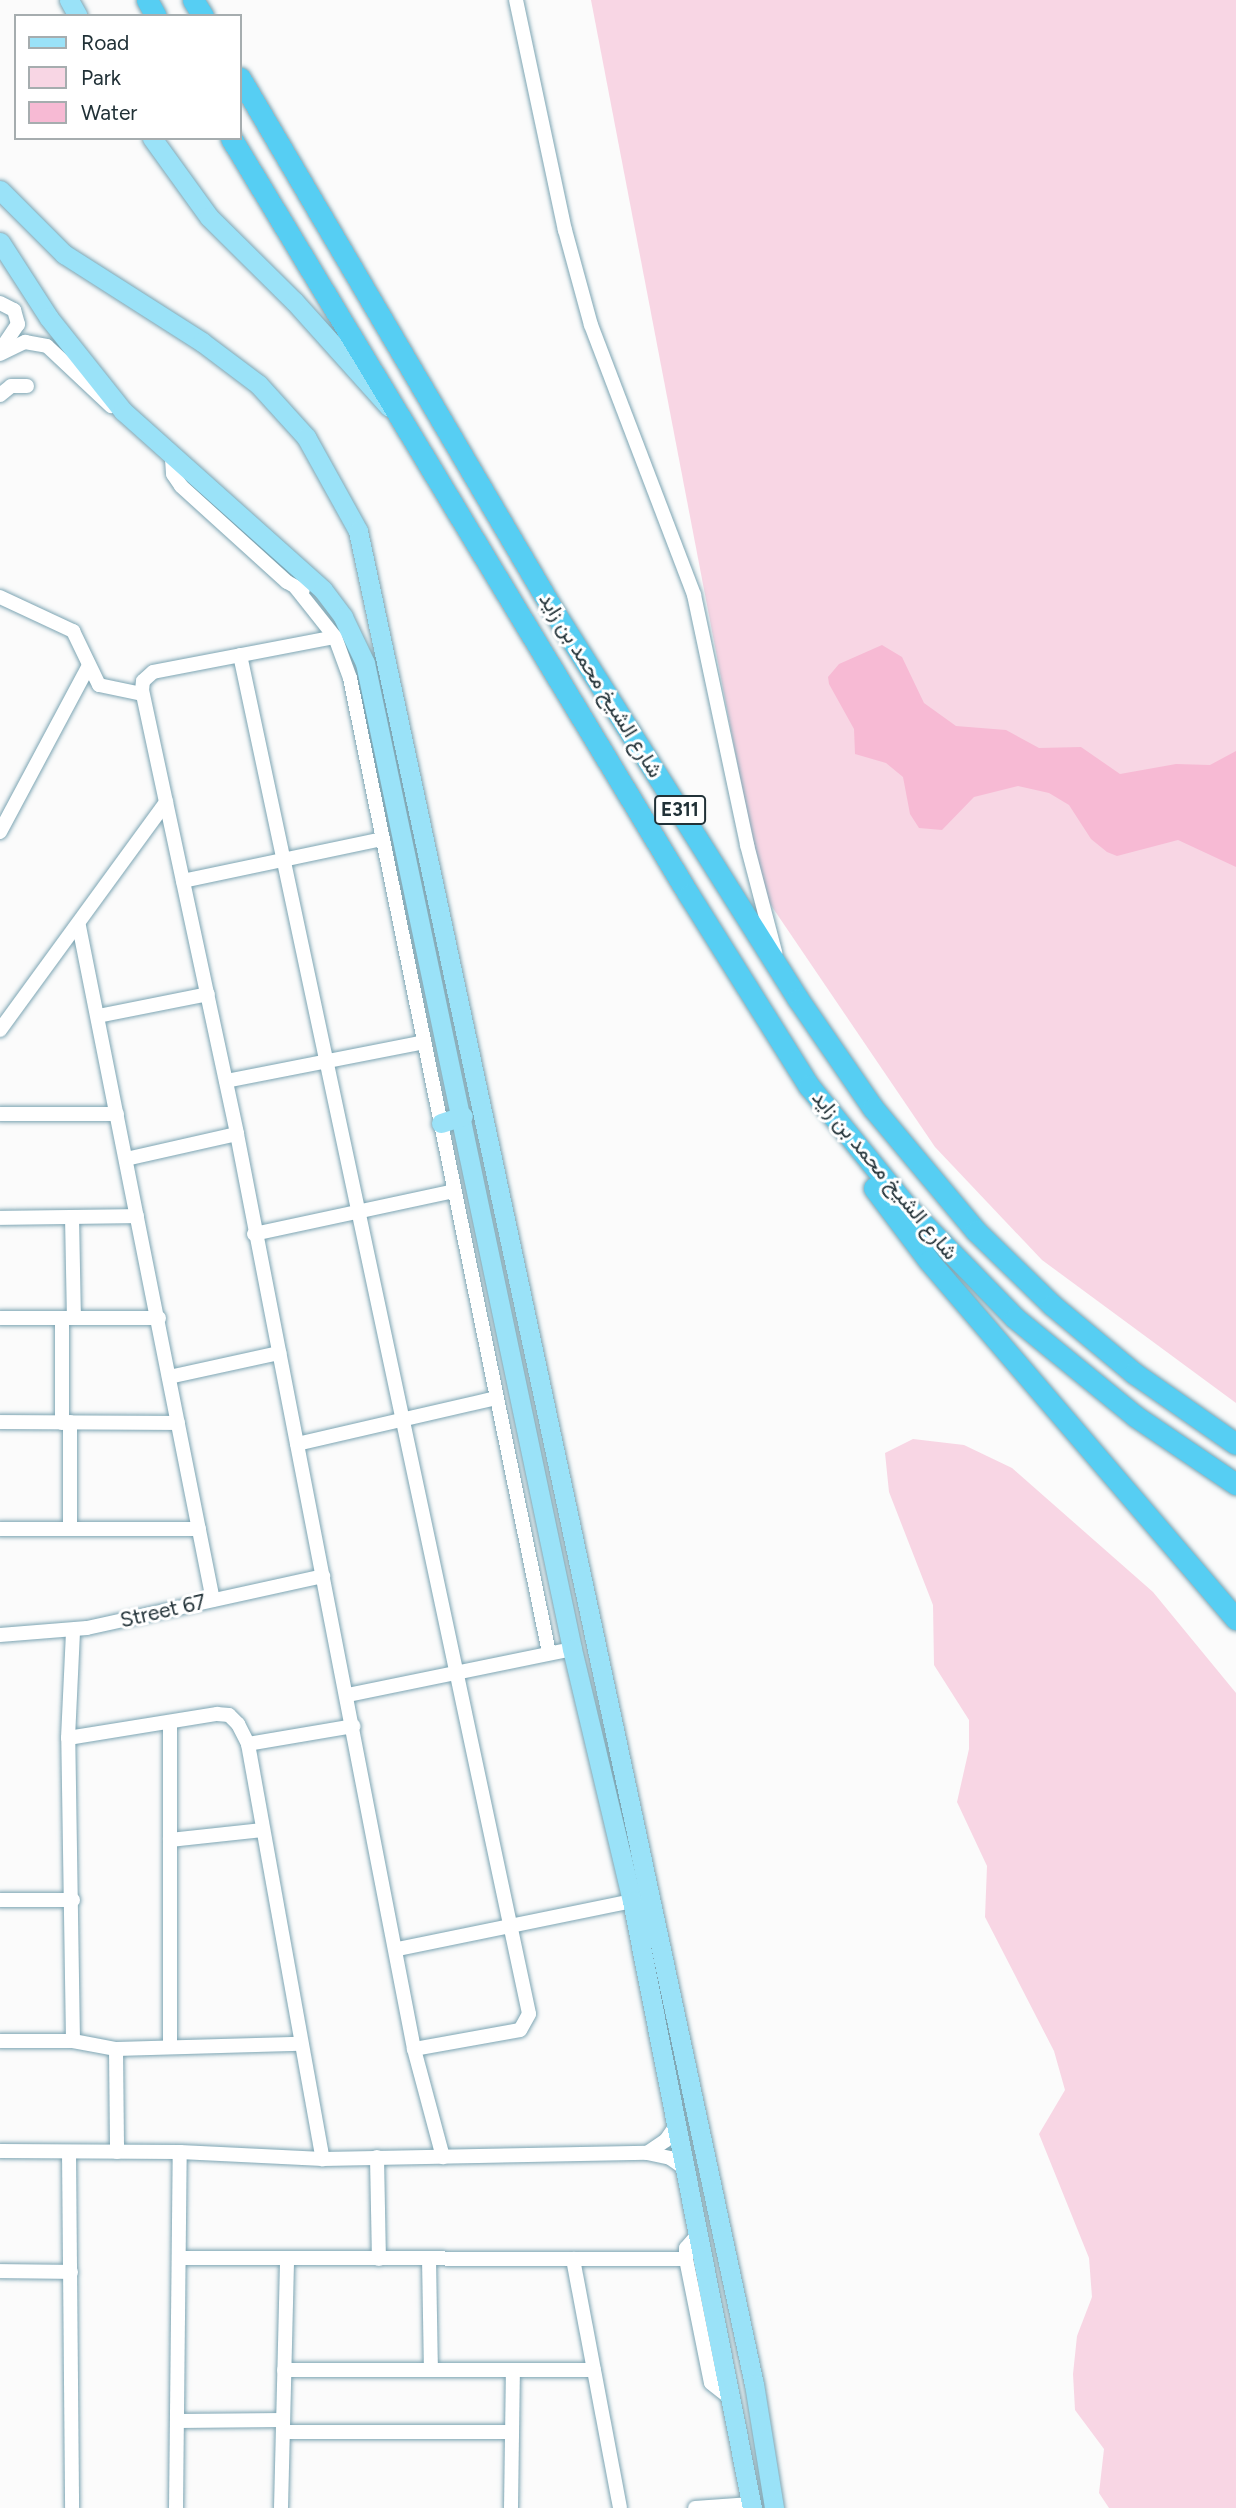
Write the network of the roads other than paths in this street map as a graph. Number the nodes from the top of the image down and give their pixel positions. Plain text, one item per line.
1 (516, 0) edge
2 (242, 81) edge
3 (153, 140) edge
4 (232, 140) edge
5 (0, 190) edge
6 (0, 242) edge
7 (0, 303) edge
8 (0, 352) edge
9 (27, 386) dead end
10 (0, 395) edge
11 (399, 415) junction
12 (137, 427) junction
13 (172, 459) junction
14 (296, 588) junction
15 (323, 590) junction
16 (0, 597) edge
17 (335, 637) junction
18 (240, 655) junction
19 (88, 667) junction
20 (142, 694) junction
21 (166, 802) junction
22 (0, 832) edge
23 (383, 839) junction
24 (284, 860) junction
25 (183, 881) junction
26 (79, 926) junction
27 (778, 966) junction
28 (208, 994) junction
29 (98, 1016) junction
30 (0, 1030) edge
31 (425, 1042) junction
32 (329, 1061) junction
33 (226, 1082) junction
34 (809, 1086) junction
35 (462, 1109) junction
36 (0, 1114) edge
37 (117, 1114) junction
38 (439, 1114) junction
39 (237, 1134) junction
40 (126, 1159) junction
41 (454, 1191) junction
42 (360, 1211) junction
43 (137, 1216) junction
44 (72, 1217) junction
45 (0, 1218) edge
46 (254, 1234) junction
47 (0, 1318) edge
48 (68, 1318) junction
49 (159, 1318) junction
50 (279, 1353) junction
51 (169, 1377) junction
52 (497, 1398) junction
53 (403, 1418) junction
54 (0, 1422) edge
55 (66, 1423) junction
56 (178, 1423) junction
57 (297, 1444) junction
58 (1236, 1444) edge
59 (1236, 1484) edge
60 (70, 1528) junction
61 (0, 1529) edge
62 (199, 1529) junction
63 (323, 1576) junction
64 (213, 1600) junction
65 (1236, 1619) edge
66 (73, 1630) junction
67 (0, 1635) edge
68 (572, 1648) junction
69 (549, 1653) junction
70 (455, 1673) junction
71 (348, 1695) junction
72 (170, 1724) junction
73 (353, 1726) junction
74 (68, 1738) junction
75 (248, 1744) junction
76 (261, 1830) junction
77 (170, 1840) junction
78 (0, 1900) edge
79 (73, 1900) junction
80 (632, 1901) junction
81 (512, 1927) junction
82 (398, 1949) junction
83 (0, 2041) edge
84 (73, 2041) junction
85 (170, 2044) junction
86 (300, 2044) junction
87 (116, 2049) junction
88 (414, 2049) junction
89 (678, 2123) junction
90 (0, 2151) edge
91 (69, 2151) junction
92 (117, 2152) junction
93 (180, 2152) junction
94 (647, 2153) junction
95 (377, 2157) junction
96 (443, 2157) junction
97 (323, 2159) junction
98 (688, 2171) junction
99 (700, 2232) junction
100 (180, 2258) junction
101 (287, 2258) junction
102 (379, 2259) junction
103 (429, 2259) junction
104 (573, 2259) junction
105 (687, 2259) junction
106 (0, 2272) edge
107 (71, 2272) junction
108 (284, 2370) junction
109 (431, 2370) junction
110 (513, 2370) junction
111 (594, 2370) junction
112 (729, 2397) junction
113 (178, 2421) junction
114 (283, 2426) junction
115 (512, 2432) junction
116 (751, 2506) edge
117 (72, 2508) edge
118 (176, 2508) edge
119 (281, 2508) edge
120 (511, 2508) edge
121 (620, 2508) edge
122 (695, 2508) edge
123 (774, 2508) edge

1 - 27 street
2 - 27 highway, شارع الشيخ محمد بن زايد / E311
3 - 11 main road
4 - 11 highway, شارع الشيخ محمد بن زايد / E311
5 - 123 main road
6 - 12 main road
7 - 8 street
8 - 12 street
9 - 10 street
11 - 34 highway, شارع الشيخ محمد بن زايد / E311
12 - 13 main road
13 - 14 street
13 - 15 main road
14 - 15 street
14 - 17 street
15 - 35 main road
16 - 19 street
17 - 18 street
17 - 23 street
18 - 20 street
18 - 24 street
19 - 20 street
19 - 22 street
20 - 21 street
21 - 25 street
21 - 26 street
23 - 24 street
23 - 31 street
24 - 25 street
24 - 32 street
25 - 28 street
26 - 29 street
26 - 30 street
27 - 58 highway, شارع الشيخ محمد بن زايد / E311
28 - 29 street
28 - 33 street
29 - 37 street
31 - 32 street
31 - 38 street
32 - 33 street
32 - 42 street
33 - 39 street
34 - 59 highway, شارع الشيخ محمد بن زايد / E311
34 - 65 highway
35 - 38 main road
35 - 68 main road
36 - 37 street
37 - 40 street
38 - 41 street
39 - 40 street
39 - 46 street
40 - 43 street
41 - 42 street
41 - 52 street
42 - 46 street
42 - 53 street
43 - 44 street
43 - 49 street
44 - 45 street
44 - 48 street
46 - 50 street
47 - 48 street
48 - 49 street
48 - 55 street
49 - 51 street
50 - 51 street
50 - 57 street
51 - 56 street
52 - 53 street
52 - 69 street
53 - 57 street
53 - 70 street
54 - 55 street
55 - 56 street
55 - 60 street
56 - 62 street
57 - 63 street
60 - 61 street
60 - 62 street
62 - 64 street
63 - 64 street, Street 67
63 - 71 street
64 - 66 street, Street 67
66 - 67 street, Street 67
66 - 74 street
68 - 69 street
68 - 80 main road
69 - 70 street
70 - 71 street
70 - 81 street
71 - 73 street
72 - 74 street
72 - 75 street
72 - 77 street
73 - 75 street
73 - 82 street
74 - 79 street
75 - 76 street
76 - 77 street
76 - 86 street
77 - 85 street
78 - 79 street
79 - 84 street
80 - 81 street
80 - 89 main road
81 - 82 street
81 - 88 street
82 - 88 street
83 - 84 street
84 - 87 street
85 - 86 street
85 - 87 street
86 - 97 street
87 - 92 street
88 - 96 street
89 - 94 street
89 - 98 main road
90 - 91 street
91 - 92 street
91 - 107 street
92 - 93 street
93 - 97 street
93 - 100 street
94 - 96 street
94 - 98 street
95 - 96 street
95 - 97 street
95 - 102 street
98 - 99 main road
99 - 105 street
99 - 112 main road
100 - 101 street
100 - 113 street
101 - 102 street
101 - 108 street
102 - 103 street
103 - 104 street
103 - 109 street
104 - 105 street
104 - 111 street
105 - 112 street
106 - 107 street
107 - 117 street
108 - 109 street
108 - 114 street
109 - 110 street
110 - 111 street
110 - 115 street
111 - 121 street
112 - 116 main road
113 - 114 street
113 - 118 street
114 - 115 street
114 - 119 street
115 - 120 street
116 - 122 street

